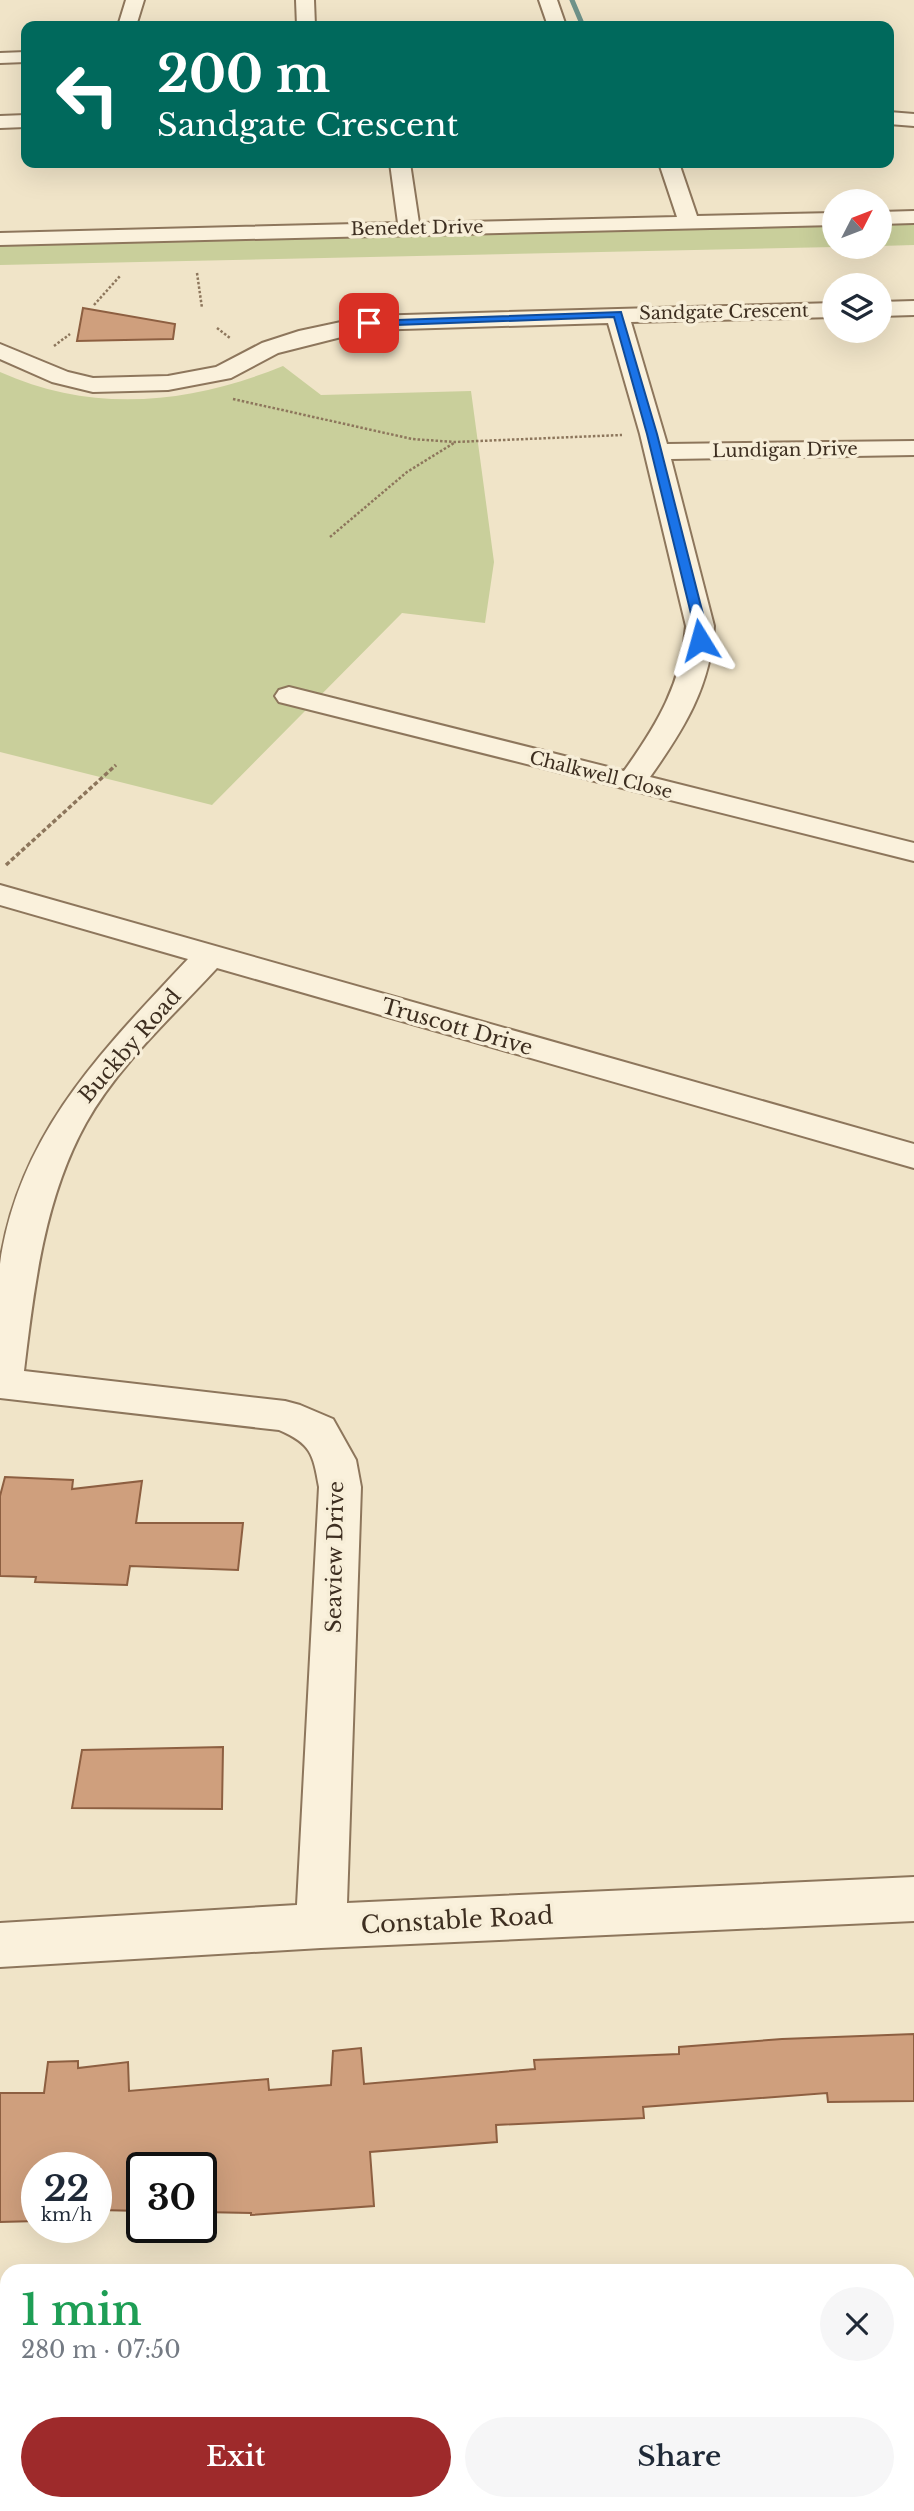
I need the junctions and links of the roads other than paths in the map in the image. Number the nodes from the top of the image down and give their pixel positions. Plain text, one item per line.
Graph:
1 (135, 0) edge
2 (305, 0) edge
3 (548, 0) edge
4 (129, 21) edge
5 (306, 21) edge
6 (555, 21) edge
7 (21, 57) edge
8 (0, 58) edge
9 (894, 118) edge
10 (914, 120) edge
11 (21, 121) edge
12 (0, 122) edge
13 (401, 168) edge
14 (671, 168) edge
15 (914, 217) edge
16 (892, 218) edge
17 (822, 219) edge
18 (689, 222) junction
19 (409, 228) junction
20 (0, 239) edge
21 (914, 308) edge
22 (892, 309) edge
23 (822, 310) edge
24 (617, 314) junction
25 (0, 351) edge
26 (654, 443) junction
27 (914, 447) edge
28 (289, 696) dead end
29 (631, 783) junction
30 (914, 852) edge
31 (0, 895) edge
32 (208, 957) junction
33 (914, 1156) edge
34 (1, 1383) edge
35 (914, 1899) edge
36 (321, 1926) junction
37 (0, 1945) edge

1 - 4 street
2 - 5 street
3 - 6 street
7 - 8 street
9 - 10 street
11 - 12 street
13 - 19 street
14 - 18 street
15 - 16 street
17 - 18 street, Benedet Drive
18 - 19 street, Benedet Drive
19 - 20 street, Benedet Drive
21 - 22 street
23 - 24 street, Sandgate Crescent
24 - 25 street, Sandgate Crescent
24 - 26 street
26 - 27 street, Lundigan Drive
26 - 29 street
28 - 29 street, Chalkwell Close
29 - 30 street, Chalkwell Close
31 - 32 street, Truscott Drive
32 - 33 street, Truscott Drive
32 - 34 street, Buckby Road
34 - 36 street, Seaview Drive
35 - 36 street, Constable Road
36 - 37 street, Constable Road

